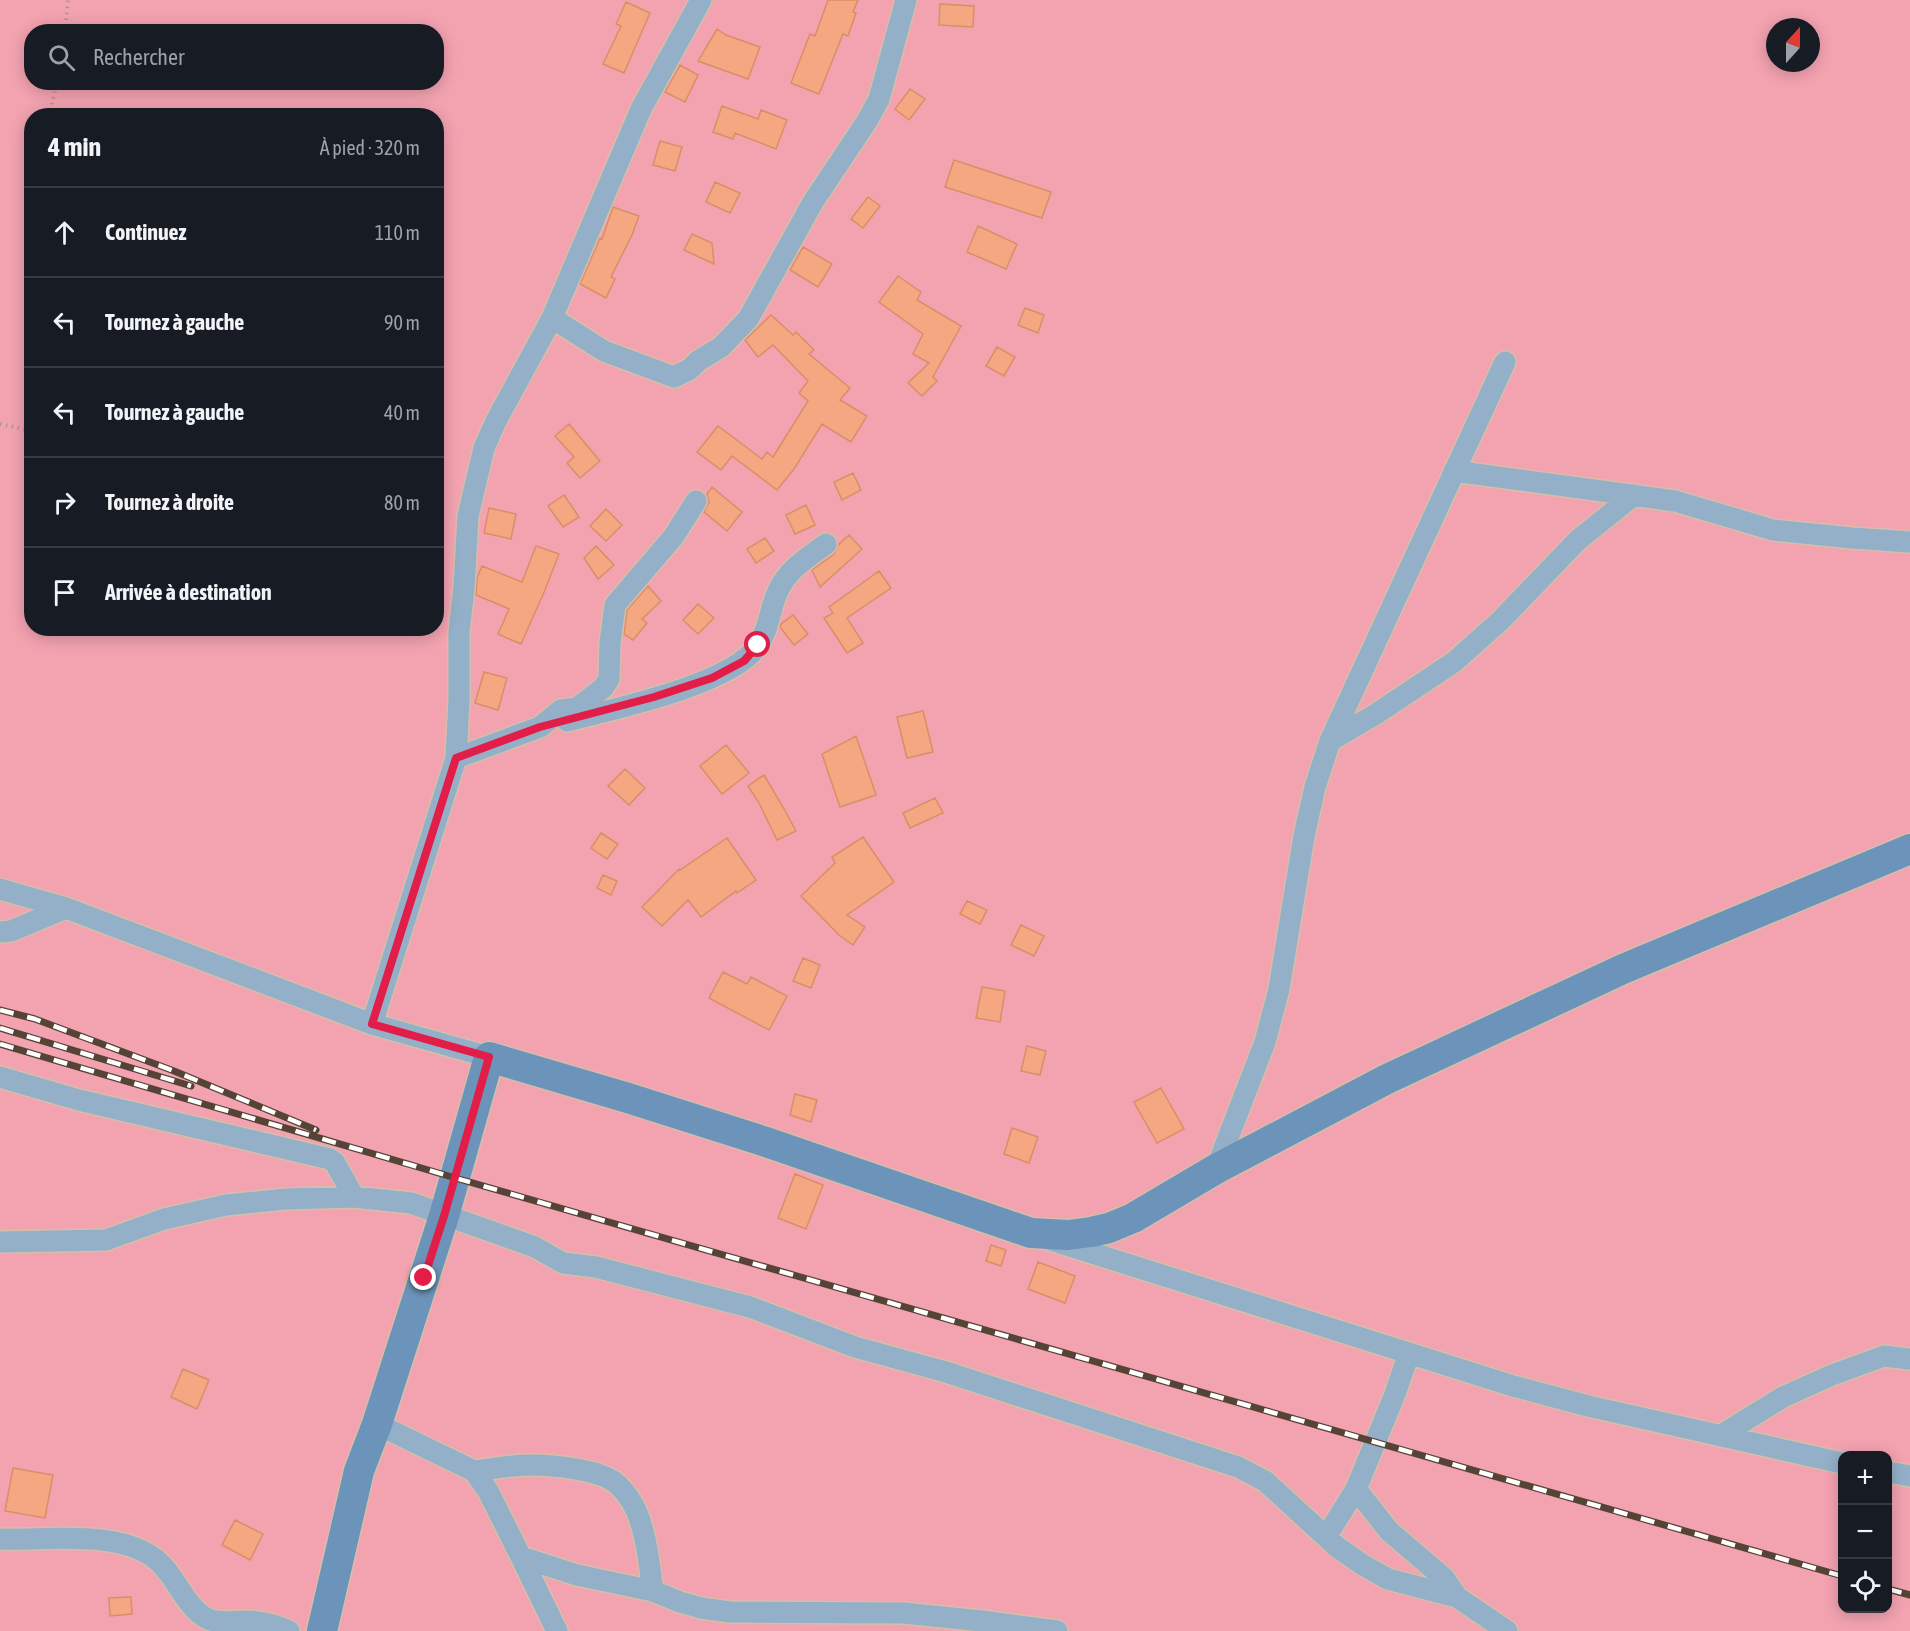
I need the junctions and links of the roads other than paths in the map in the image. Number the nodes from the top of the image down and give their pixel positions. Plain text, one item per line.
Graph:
1 (701, 0) edge
2 (906, 0) edge
3 (552, 318) junction
4 (1505, 362) dead end
5 (1454, 471) junction
6 (1634, 495) junction
7 (696, 501) dead end
8 (1910, 542) edge
9 (826, 544) dead end
10 (540, 727) junction
11 (1330, 741) junction
12 (456, 758) junction
13 (1910, 849) edge
14 (0, 889) edge
15 (66, 908) junction
16 (0, 932) edge
17 (372, 1024) junction
18 (489, 1057) junction
19 (0, 1077) edge
20 (1216, 1169) junction
21 (354, 1197) junction
22 (444, 1216) junction
23 (1031, 1233) junction
24 (0, 1242) edge
25 (1409, 1353) junction
26 (1910, 1359) edge
27 (377, 1425) junction
28 (1720, 1436) junction
29 (1838, 1462) edge
30 (474, 1471) junction
31 (1892, 1473) edge
32 (1910, 1476) edge
33 (1356, 1489) junction
34 (1326, 1537) junction
35 (0, 1539) edge
36 (520, 1557) junction
37 (653, 1591) junction
38 (1457, 1597) junction
39 (289, 1631) edge
40 (322, 1631) edge
41 (557, 1631) edge
42 (1057, 1631) edge
43 (1508, 1631) edge

1 - 3 street
2 - 3 street
3 - 12 street
4 - 5 street
5 - 6 street
5 - 11 street
6 - 8 street
6 - 11 street
7 - 10 street
9 - 10 street
10 - 12 street
11 - 20 street
12 - 17 street
13 - 20 street
14 - 15 street
15 - 16 street
15 - 17 street
17 - 18 street
18 - 22 street
18 - 23 street
19 - 21 street
20 - 23 street
21 - 22 street
21 - 24 street
22 - 27 street
22 - 34 street
23 - 25 street
25 - 28 street
25 - 33 street
26 - 28 street
27 - 30 street
27 - 40 street
28 - 29 street
30 - 36 street
30 - 37 street
31 - 32 street
33 - 34 street
33 - 38 street
34 - 38 street
35 - 39 street
36 - 37 street
36 - 41 street
37 - 42 street
38 - 43 street

